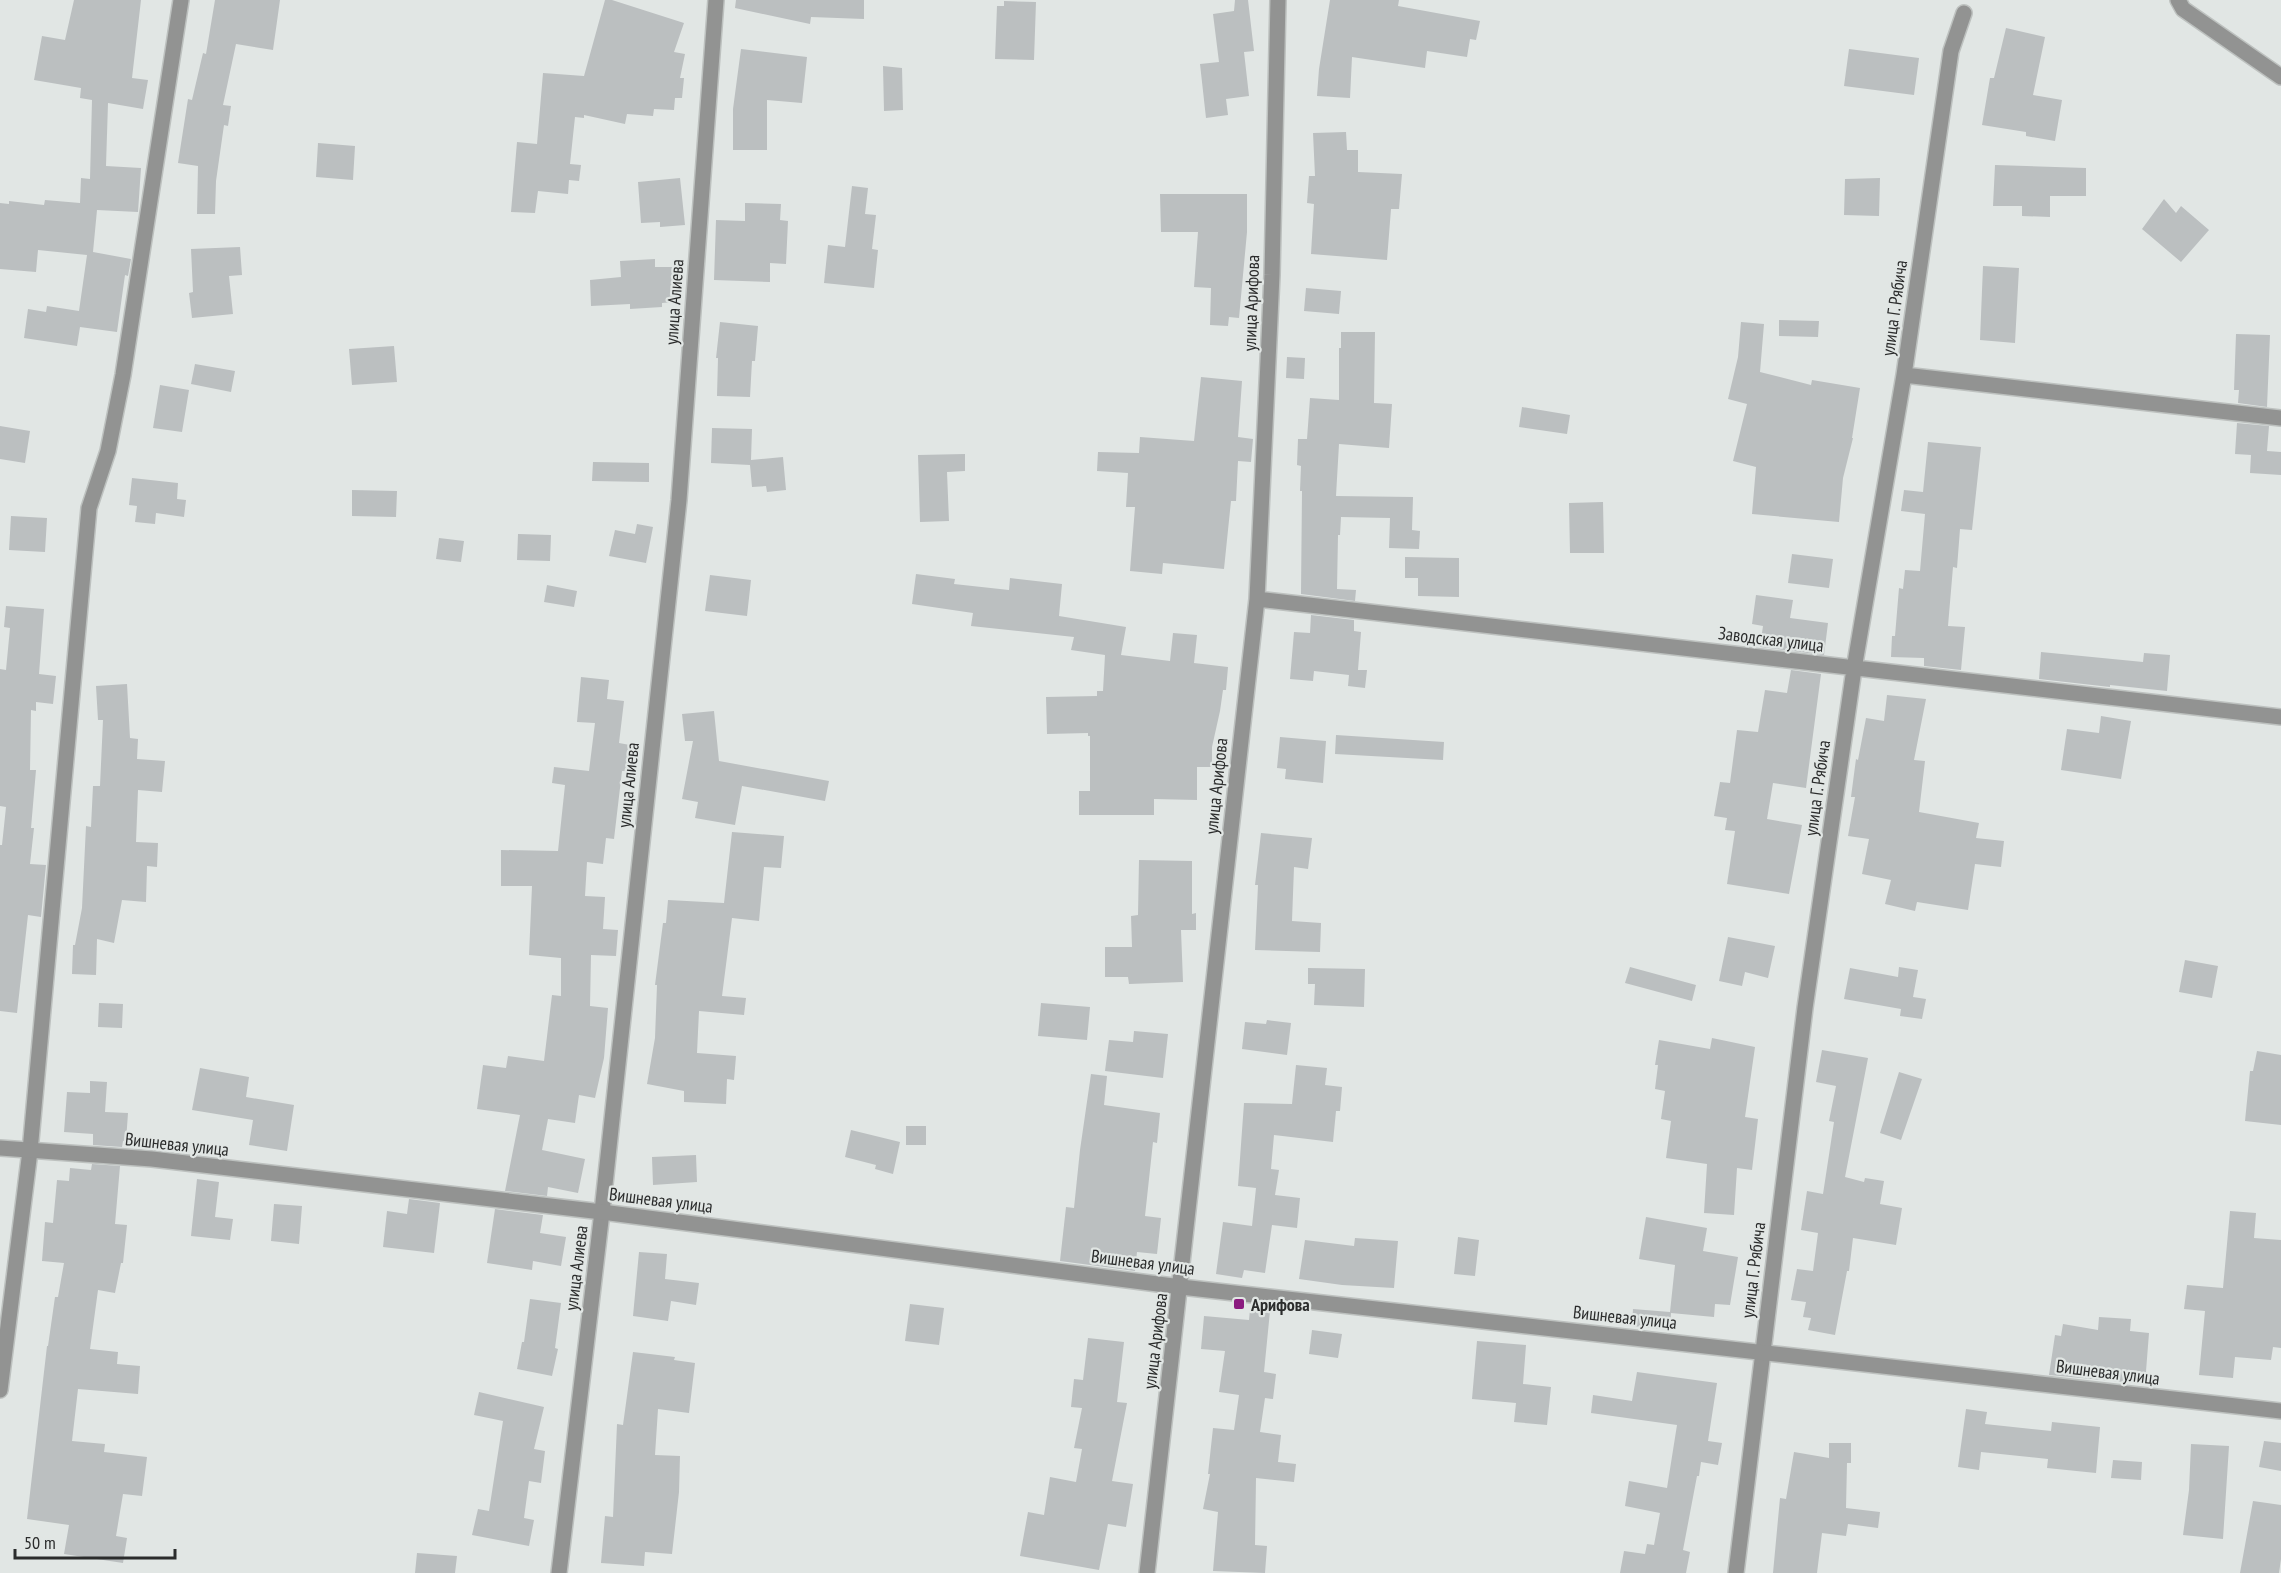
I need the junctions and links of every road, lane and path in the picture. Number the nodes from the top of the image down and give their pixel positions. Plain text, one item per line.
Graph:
1 (181, 0) edge
2 (716, 0) edge
3 (1278, 0) edge
4 (2178, 0) edge
5 (1964, 13) dead end
6 (2281, 77) edge
7 (1904, 375) junction
8 (2281, 418) edge
9 (1257, 599) junction
10 (1854, 669) junction
11 (2281, 717) edge
12 (0, 1148) edge
13 (30, 1150) junction
14 (602, 1212) junction
15 (1181, 1287) junction
16 (1763, 1352) junction
17 (0, 1390) edge
18 (2281, 1411) edge
19 (559, 1573) edge
20 (1147, 1573) edge
21 (1736, 1573) edge

1 - 13 street
2 - 14 street, улица Алиева
3 - 9 street, улица Арифова
4 - 6 street
5 - 7 street, улица Г. Рябича
7 - 8 street
7 - 10 street, улица Г. Рябича
9 - 10 street, Заводская улица
9 - 15 street, улица Арифова
10 - 11 street, Заводская улица
10 - 16 street, улица Г. Рябича
12 - 13 street, Вишневая улица
13 - 14 street, Вишневая улица
13 - 17 street
14 - 15 street, Вишневая улица
14 - 19 street, улица Алиева
15 - 16 street, Вишневая улица
15 - 20 street, улица Арифова
16 - 18 street, Вишневая улица
16 - 21 street, улица Г. Рябича

